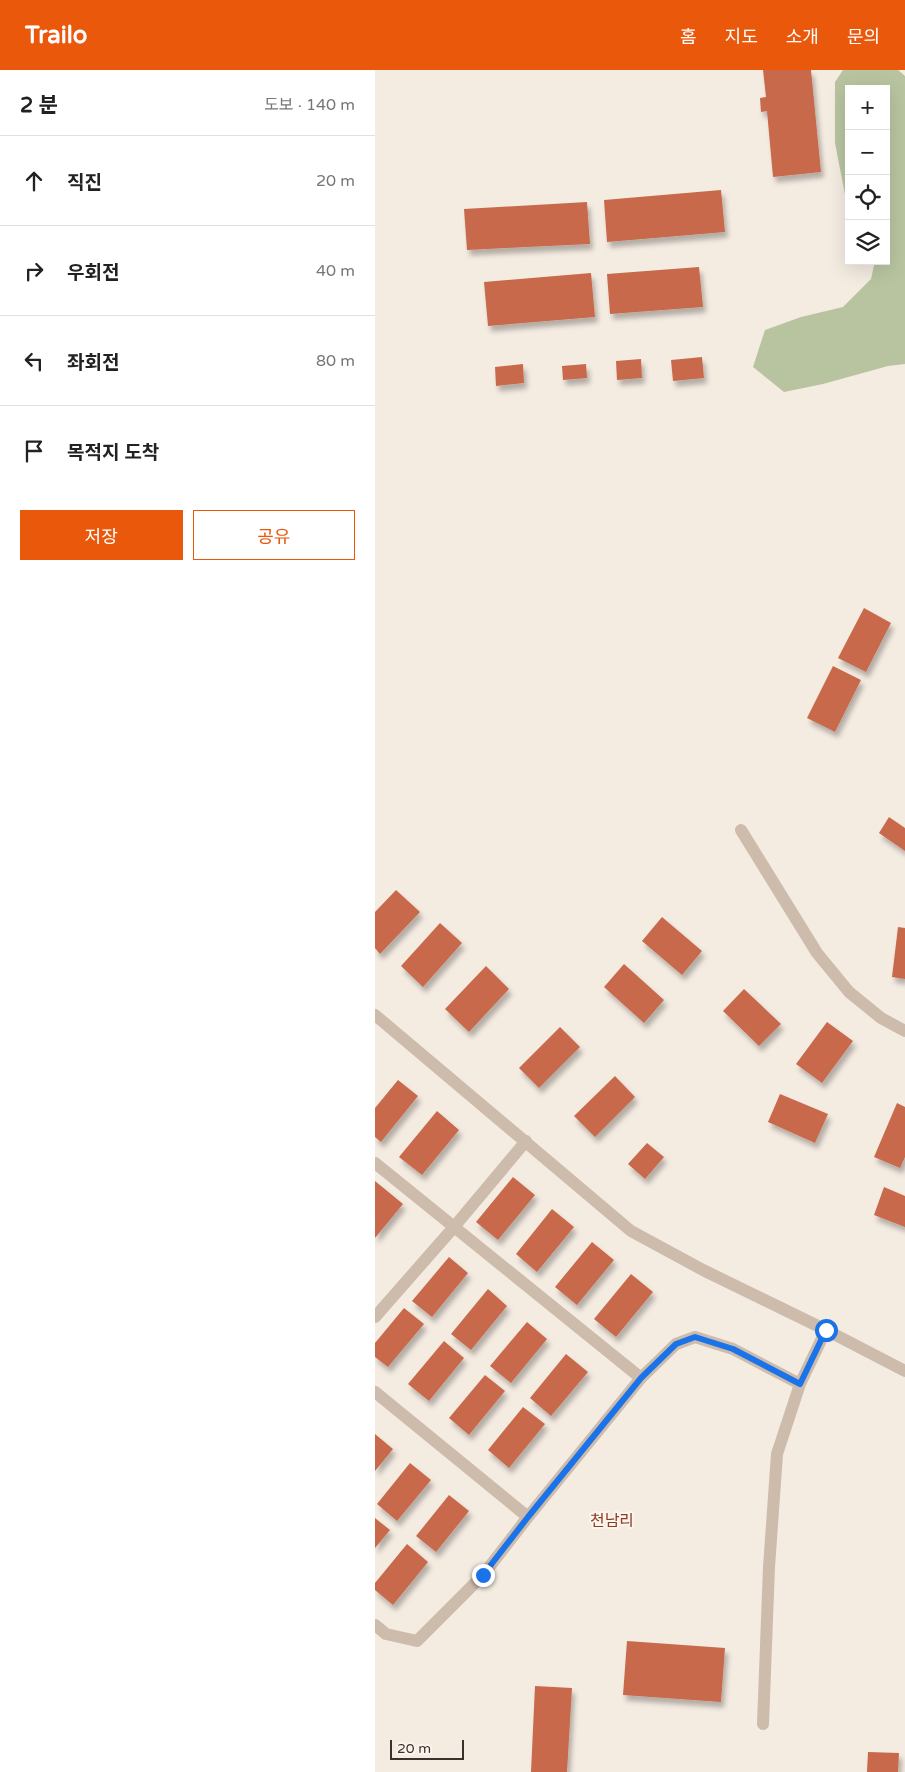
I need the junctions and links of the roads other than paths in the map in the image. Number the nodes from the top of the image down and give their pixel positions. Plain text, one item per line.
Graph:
1 (741, 830) dead end
2 (375, 1015) edge
3 (905, 1031) edge
4 (525, 1140) junction
5 (375, 1163) edge
6 (454, 1227) junction
7 (375, 1316) edge
8 (826, 1330) junction
9 (905, 1371) edge
10 (641, 1378) junction
11 (800, 1384) junction
12 (375, 1392) edge
13 (528, 1517) junction
14 (375, 1625) edge
15 (763, 1724) dead end

1 - 3 street
2 - 4 street
4 - 6 street
4 - 8 street
5 - 6 street
6 - 7 street
6 - 10 street
8 - 9 street
8 - 11 street
10 - 11 street
10 - 13 street
11 - 15 street
12 - 13 street
13 - 14 street

